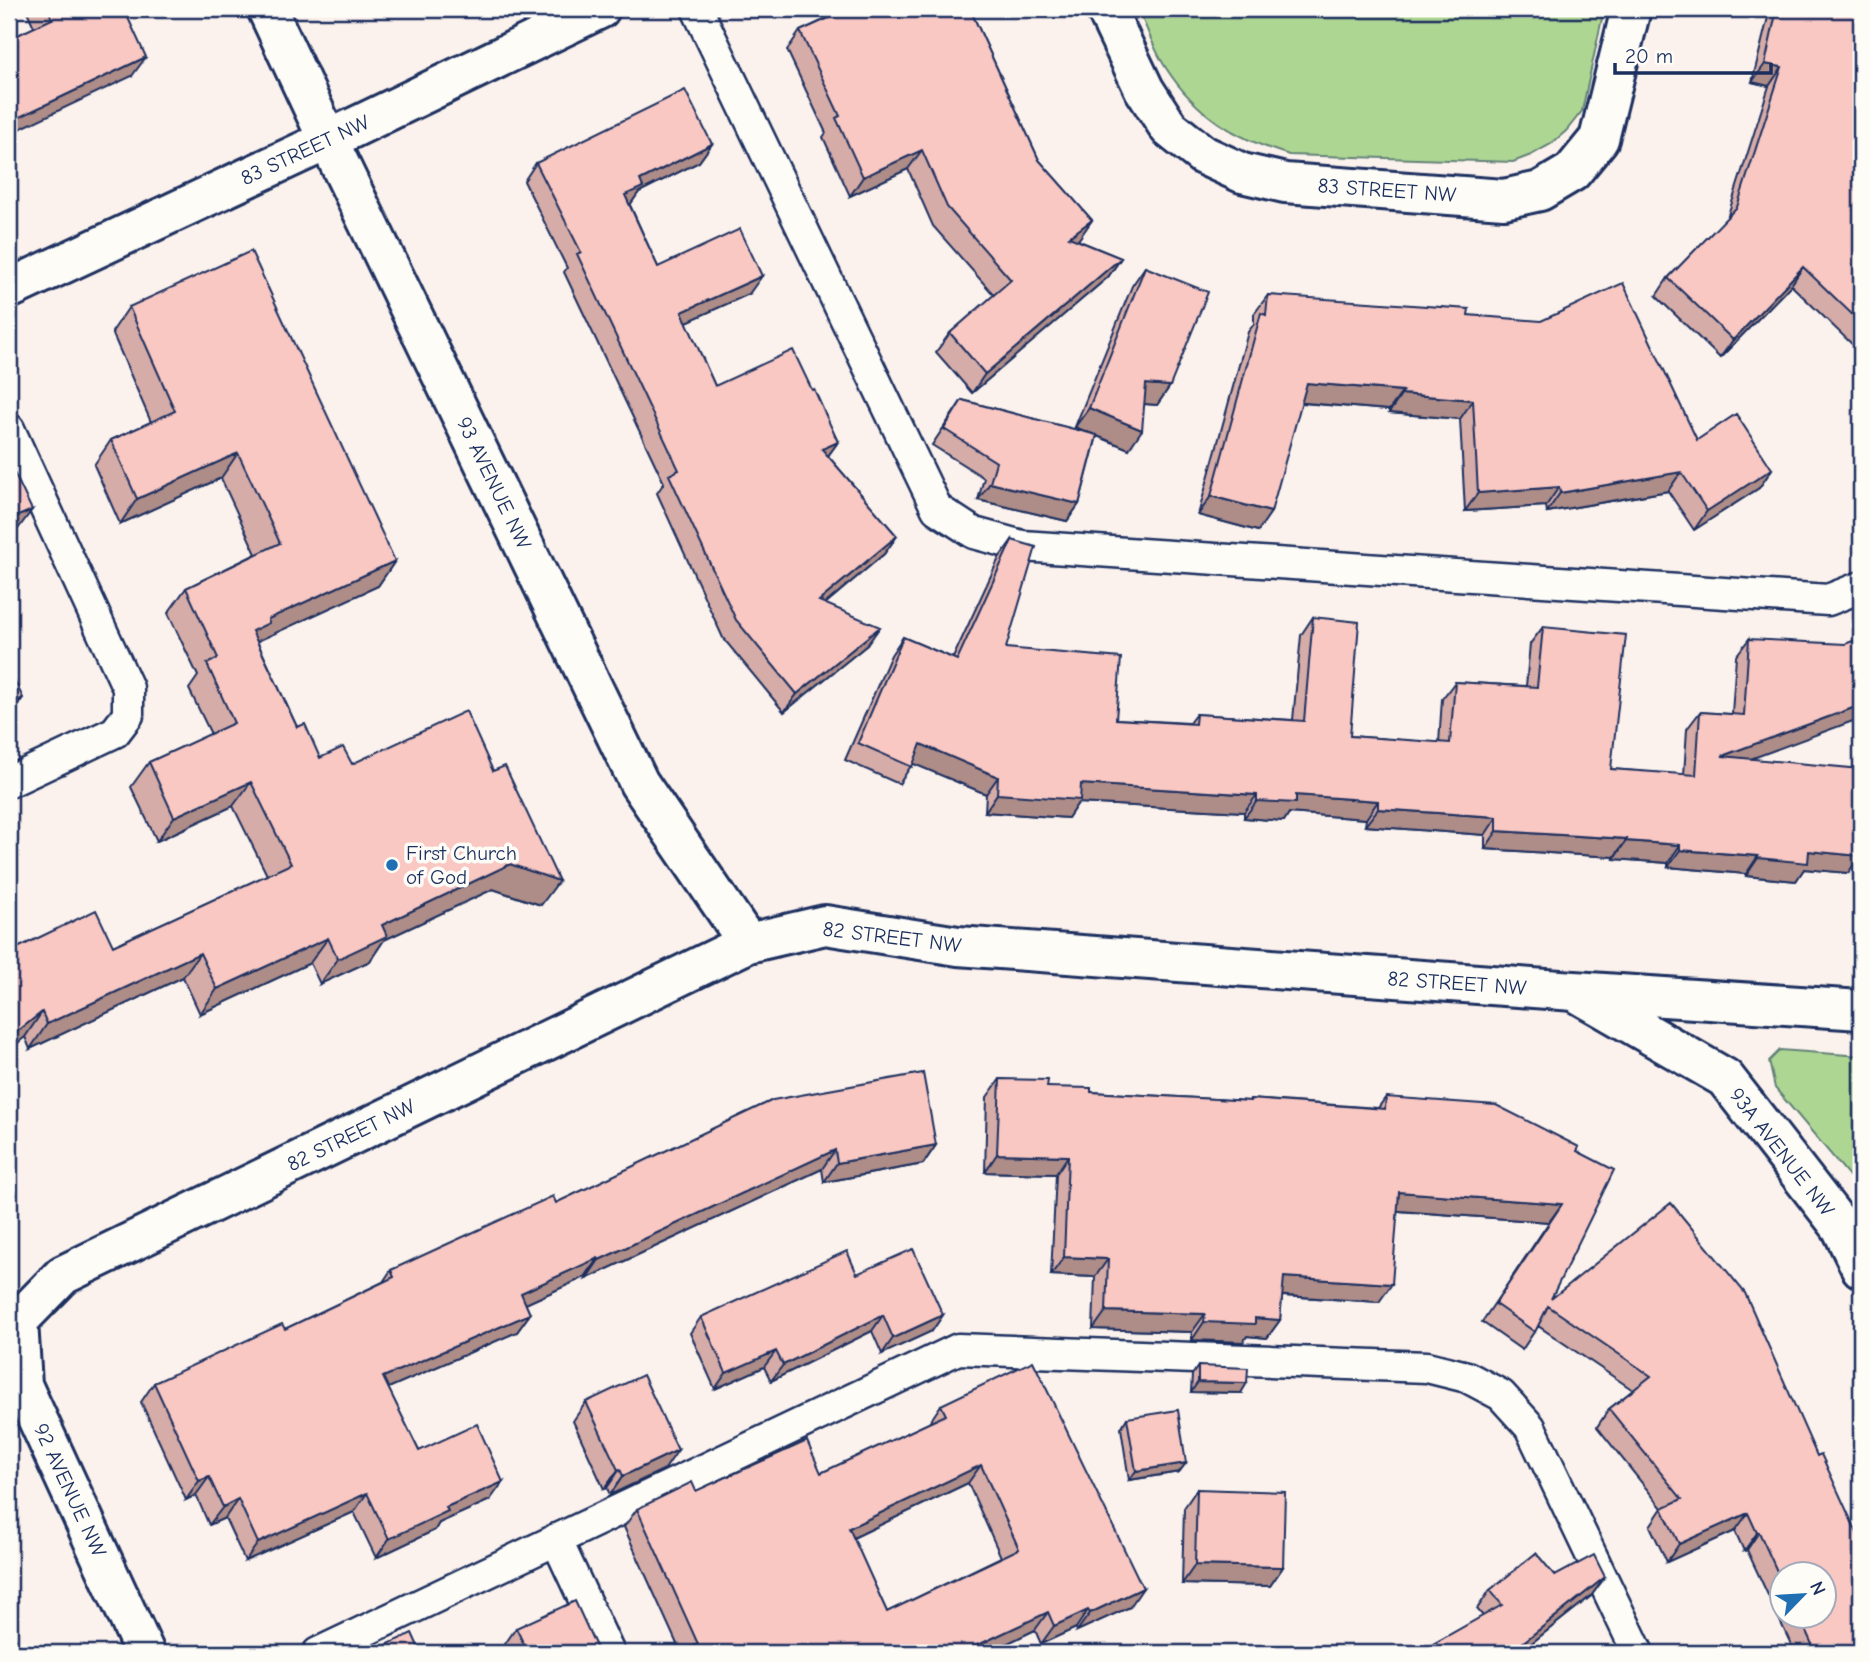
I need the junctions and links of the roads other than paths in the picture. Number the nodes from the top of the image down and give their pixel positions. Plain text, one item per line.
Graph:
1 (267, 9) edge
2 (600, 9) edge
3 (697, 9) edge
4 (1107, 9) edge
5 (1631, 9) edge
6 (328, 140) junction
7 (9, 289) edge
8 (9, 429) edge
9 (1861, 587) edge
10 (9, 782) edge
11 (748, 943) junction
12 (1574, 991) junction
13 (1861, 1010) edge
14 (1861, 1268) edge
15 (18, 1321) joint
16 (556, 1539) junction
17 (145, 1653) edge
18 (318, 1653) edge
19 (609, 1653) edge
20 (1638, 1653) edge

1 - 6 street, 93 AVENUE NW
2 - 6 street, 83 STREET NW
3 - 9 lane
4 - 5 street, 83 STREET NW
6 - 7 street, 83 STREET NW
6 - 11 street, 93 AVENUE NW
8 - 10 lane
11 - 12 street, 82 STREET NW
11 - 15 street, 82 STREET NW
12 - 13 street, 82 STREET NW
12 - 14 street, 93A AVENUE NW
15 - 17 street, 92 AVENUE NW
16 - 18 lane
16 - 19 lane
16 - 20 lane

